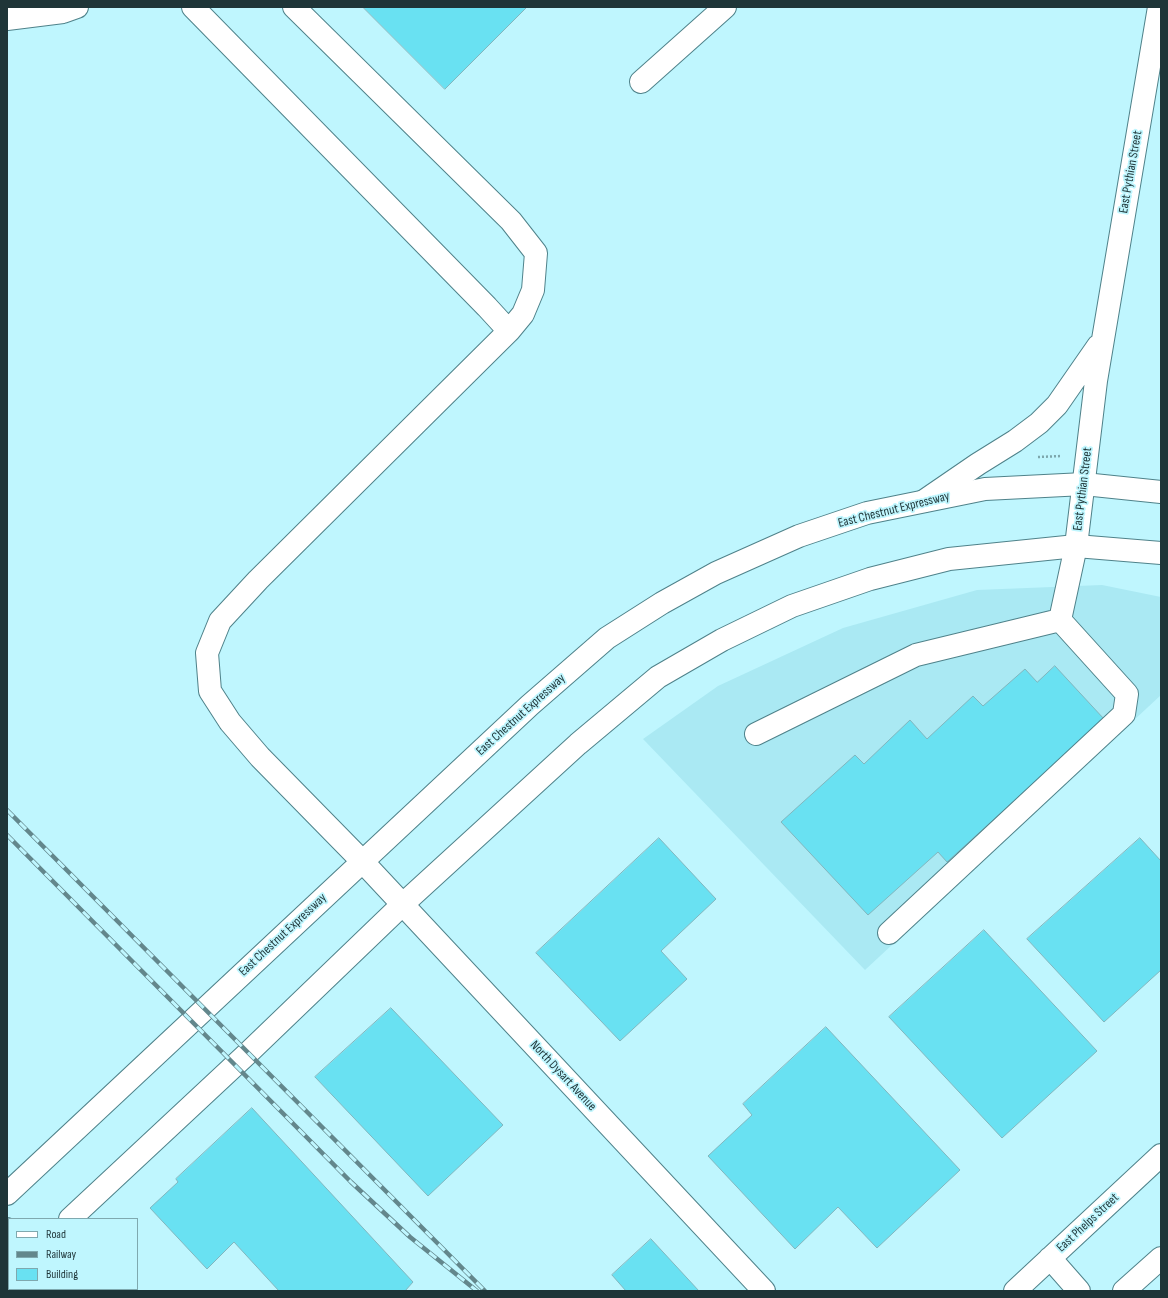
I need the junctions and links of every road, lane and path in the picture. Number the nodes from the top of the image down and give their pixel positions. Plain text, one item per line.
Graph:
1 (78, 7) edge
2 (193, 7) edge
3 (294, 7) edge
4 (725, 7) edge
5 (7, 18) edge
6 (1159, 19) edge
7 (641, 82) dead end
8 (509, 331) junction
9 (1103, 338) junction
10 (1084, 484) junction
11 (1161, 492) edge
12 (924, 501) junction
13 (1076, 546) junction
14 (1161, 553) edge
15 (1060, 620) junction
16 (756, 734) dead end
17 (362, 861) junction
18 (403, 904) junction
19 (889, 933) dead end
20 (1161, 1155) edge
21 (7, 1194) edge
22 (71, 1218) edge
23 (1050, 1258) junction
24 (1161, 1258) edge
25 (764, 1291) edge
26 (1015, 1291) edge
27 (1080, 1291) edge
28 (1124, 1291) edge

1 - 5 main road
2 - 8 main road
3 - 8 main road, North Dysart Avenue
4 - 7 main road
6 - 9 main road, East Pythian Street
8 - 17 main road, North Dysart Avenue
9 - 10 main road, East Pythian Street
9 - 12 main road, East Pythian Street
10 - 11 main road, East Chestnut Expressway
10 - 12 main road, East Chestnut Expressway
10 - 13 main road, East Pythian Street
12 - 17 main road, East Chestnut Expressway
13 - 14 main road
13 - 15 main road, East Pythian Street
13 - 18 main road
15 - 16 main road
15 - 19 main road
17 - 18 main road, North Dysart Avenue
17 - 21 main road, East Chestnut Expressway
18 - 22 main road
18 - 25 main road, North Dysart Avenue
20 - 23 main road, East Phelps Street
23 - 26 main road, East Phelps Street
23 - 27 main road
24 - 28 main road

